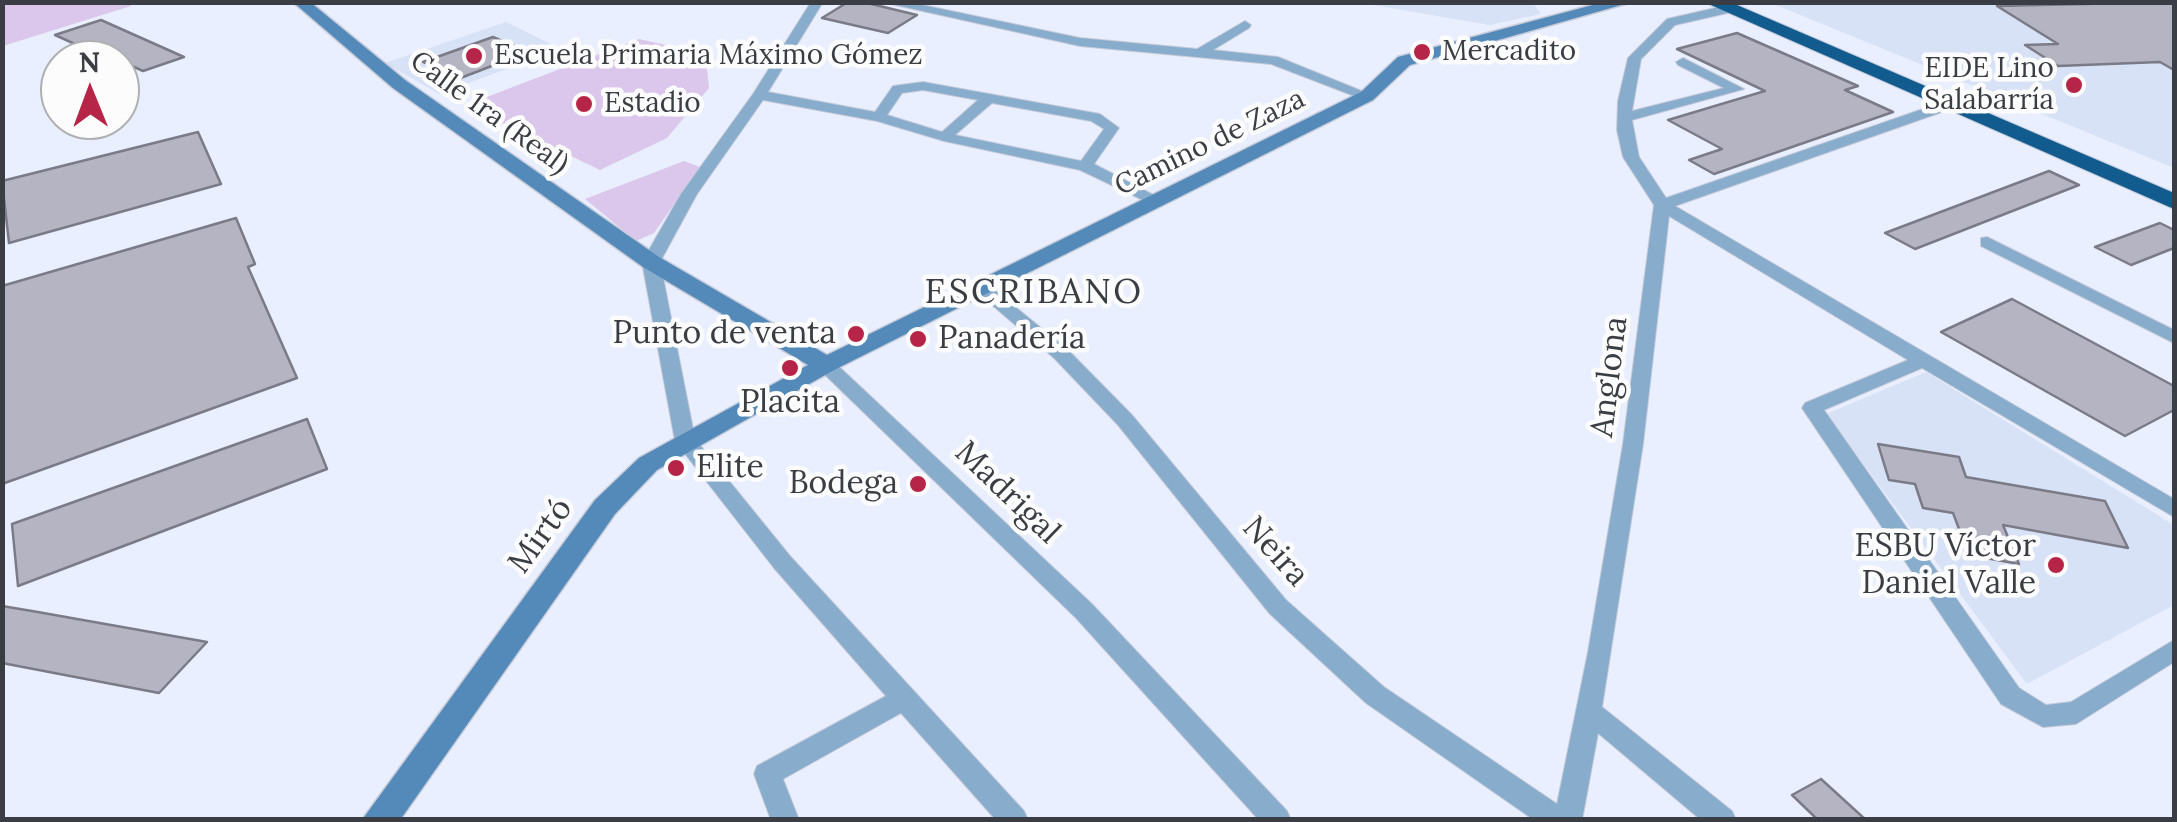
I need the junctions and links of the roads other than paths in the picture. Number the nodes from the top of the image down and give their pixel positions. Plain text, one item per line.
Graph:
1 (300, 2) edge
2 (817, 2) edge
3 (888, 2) edge
4 (1625, 2) edge
5 (1729, 5) edge
6 (1245, 25) dead end
7 (1198, 54) junction
8 (1683, 62) dead end
9 (760, 95) junction
10 (1368, 96) junction
11 (990, 97) junction
12 (1961, 101) junction
13 (879, 117) junction
14 (1625, 117) junction
15 (944, 137) junction
16 (1085, 166) junction
17 (2174, 183) edge
18 (1155, 200) junction
19 (2174, 202) edge
20 (1662, 206) junction
21 (1987, 242) dead end
22 (651, 262) junction
23 (980, 287) junction
24 (2174, 337) edge
25 (1926, 360) junction
26 (826, 365) junction
27 (685, 441) junction
28 (2174, 509) edge
29 (2174, 650) edge
30 (902, 698) junction
31 (1589, 712) junction
32 (378, 820) edge
33 (784, 820) edge
34 (1014, 820) edge
35 (1278, 820) edge
36 (1558, 820) edge
37 (1568, 820) edge
38 (1722, 820) edge

1 - 22 street, Calle 1ra (Real)
2 - 9 street
3 - 7 street
4 - 10 street, Camino de Zaza
5 - 12 highway
5 - 14 street
6 - 7 street
7 - 10 street
8 - 14 street
9 - 13 street
9 - 22 street
10 - 18 street, Camino de Zaza
11 - 13 street
11 - 15 street
11 - 16 street
12 - 17 highway
12 - 19 highway
12 - 20 street
13 - 15 street
14 - 20 street
15 - 16 street
16 - 18 street
18 - 23 street, Camino de Zaza
20 - 25 street
20 - 31 street, Anglona
21 - 24 street
22 - 26 street, Madrigal
22 - 27 street
23 - 26 street, Camino de Zaza
23 - 36 street, Neira
25 - 28 street
25 - 29 street
26 - 27 street, Mirtó
26 - 35 street, Madrigal
27 - 30 street
27 - 32 street, Mirtó
30 - 33 street
30 - 34 street
31 - 37 street, Anglona
31 - 38 street

